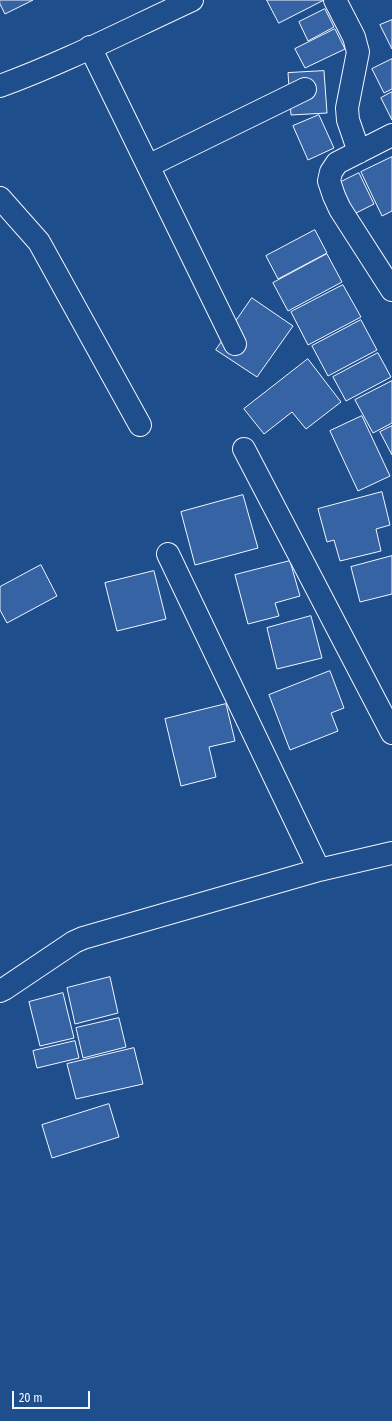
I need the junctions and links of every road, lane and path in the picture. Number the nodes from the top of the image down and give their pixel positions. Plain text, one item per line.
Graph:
1 (192, 0) edge
2 (335, 0) edge
3 (90, 47) junction
4 (0, 86) edge
5 (305, 89) dead end
6 (392, 135) edge
7 (359, 152) junction
8 (148, 166) junction
9 (0, 198) edge
10 (392, 290) edge
11 (235, 344) dead end
12 (140, 425) dead end
13 (244, 449) dead end
14 (168, 554) dead end
15 (392, 733) edge
16 (392, 853) edge
17 (319, 870) junction
18 (0, 991) edge

1 - 3 street
2 - 7 street
3 - 4 street
3 - 8 street
5 - 8 street
6 - 7 street
7 - 10 street
8 - 11 street
9 - 12 street
13 - 15 street
14 - 17 street
16 - 17 street
17 - 18 street

